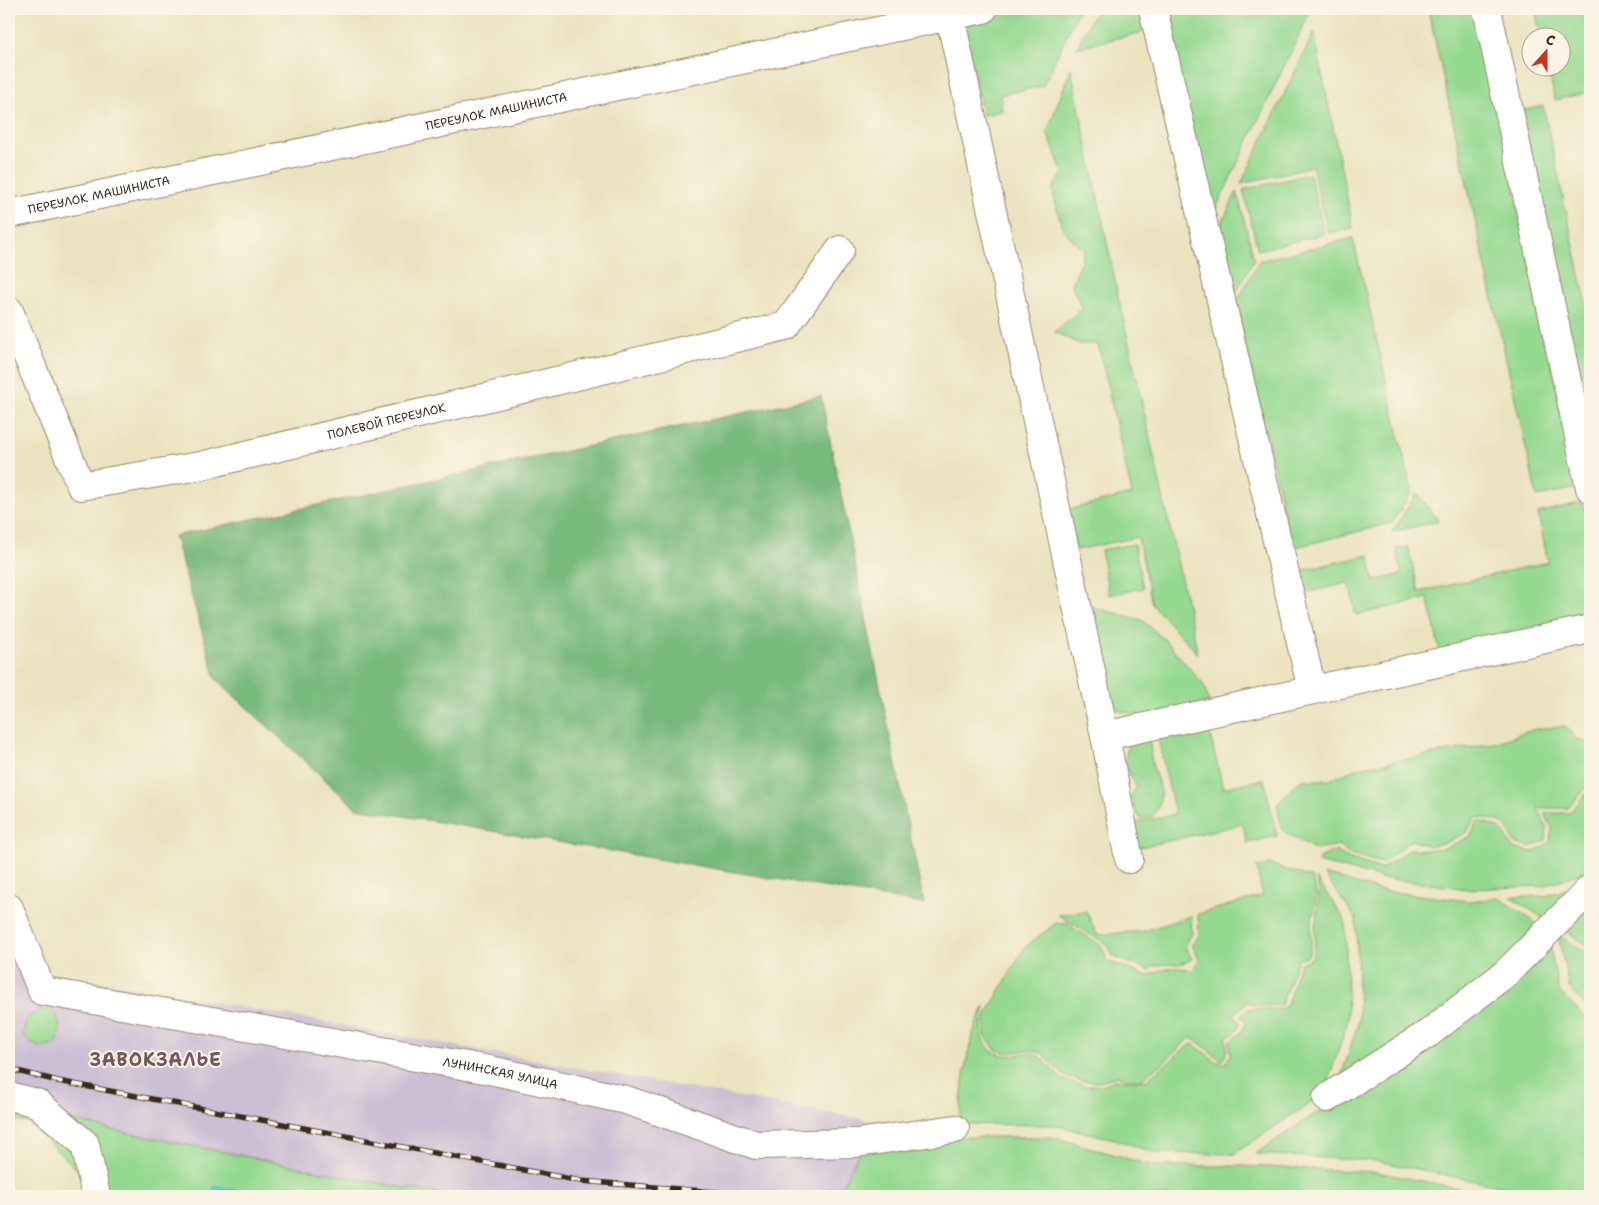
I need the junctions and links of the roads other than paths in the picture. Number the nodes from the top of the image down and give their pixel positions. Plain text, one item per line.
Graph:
1 (983, 9) edge
2 (1154, 9) edge
3 (1487, 9) edge
4 (950, 16) junction
5 (9, 214) edge
6 (840, 250) dead end
7 (9, 310) edge
8 (1590, 488) edge
9 (1590, 629) edge
10 (1312, 690) junction
11 (1104, 736) junction
12 (1129, 859) dead end
13 (1590, 890) edge
14 (9, 908) edge
15 (9, 1096) edge
16 (1327, 1098) dead end
17 (955, 1129) dead end
18 (96, 1196) edge

1 - 4 street, ПЕРЕУЛОК МАШИНИСТА
2 - 10 street
3 - 8 street
4 - 5 street, ПЕРЕУЛОК МАШИНИСТА
4 - 11 street
6 - 7 street, ПОЛЕВОЙ ПЕРЕУЛОК
9 - 10 street
10 - 11 street
11 - 12 street
13 - 16 street
14 - 17 street, ЛУНИНСКАЯ УЛИЦА
15 - 18 street

